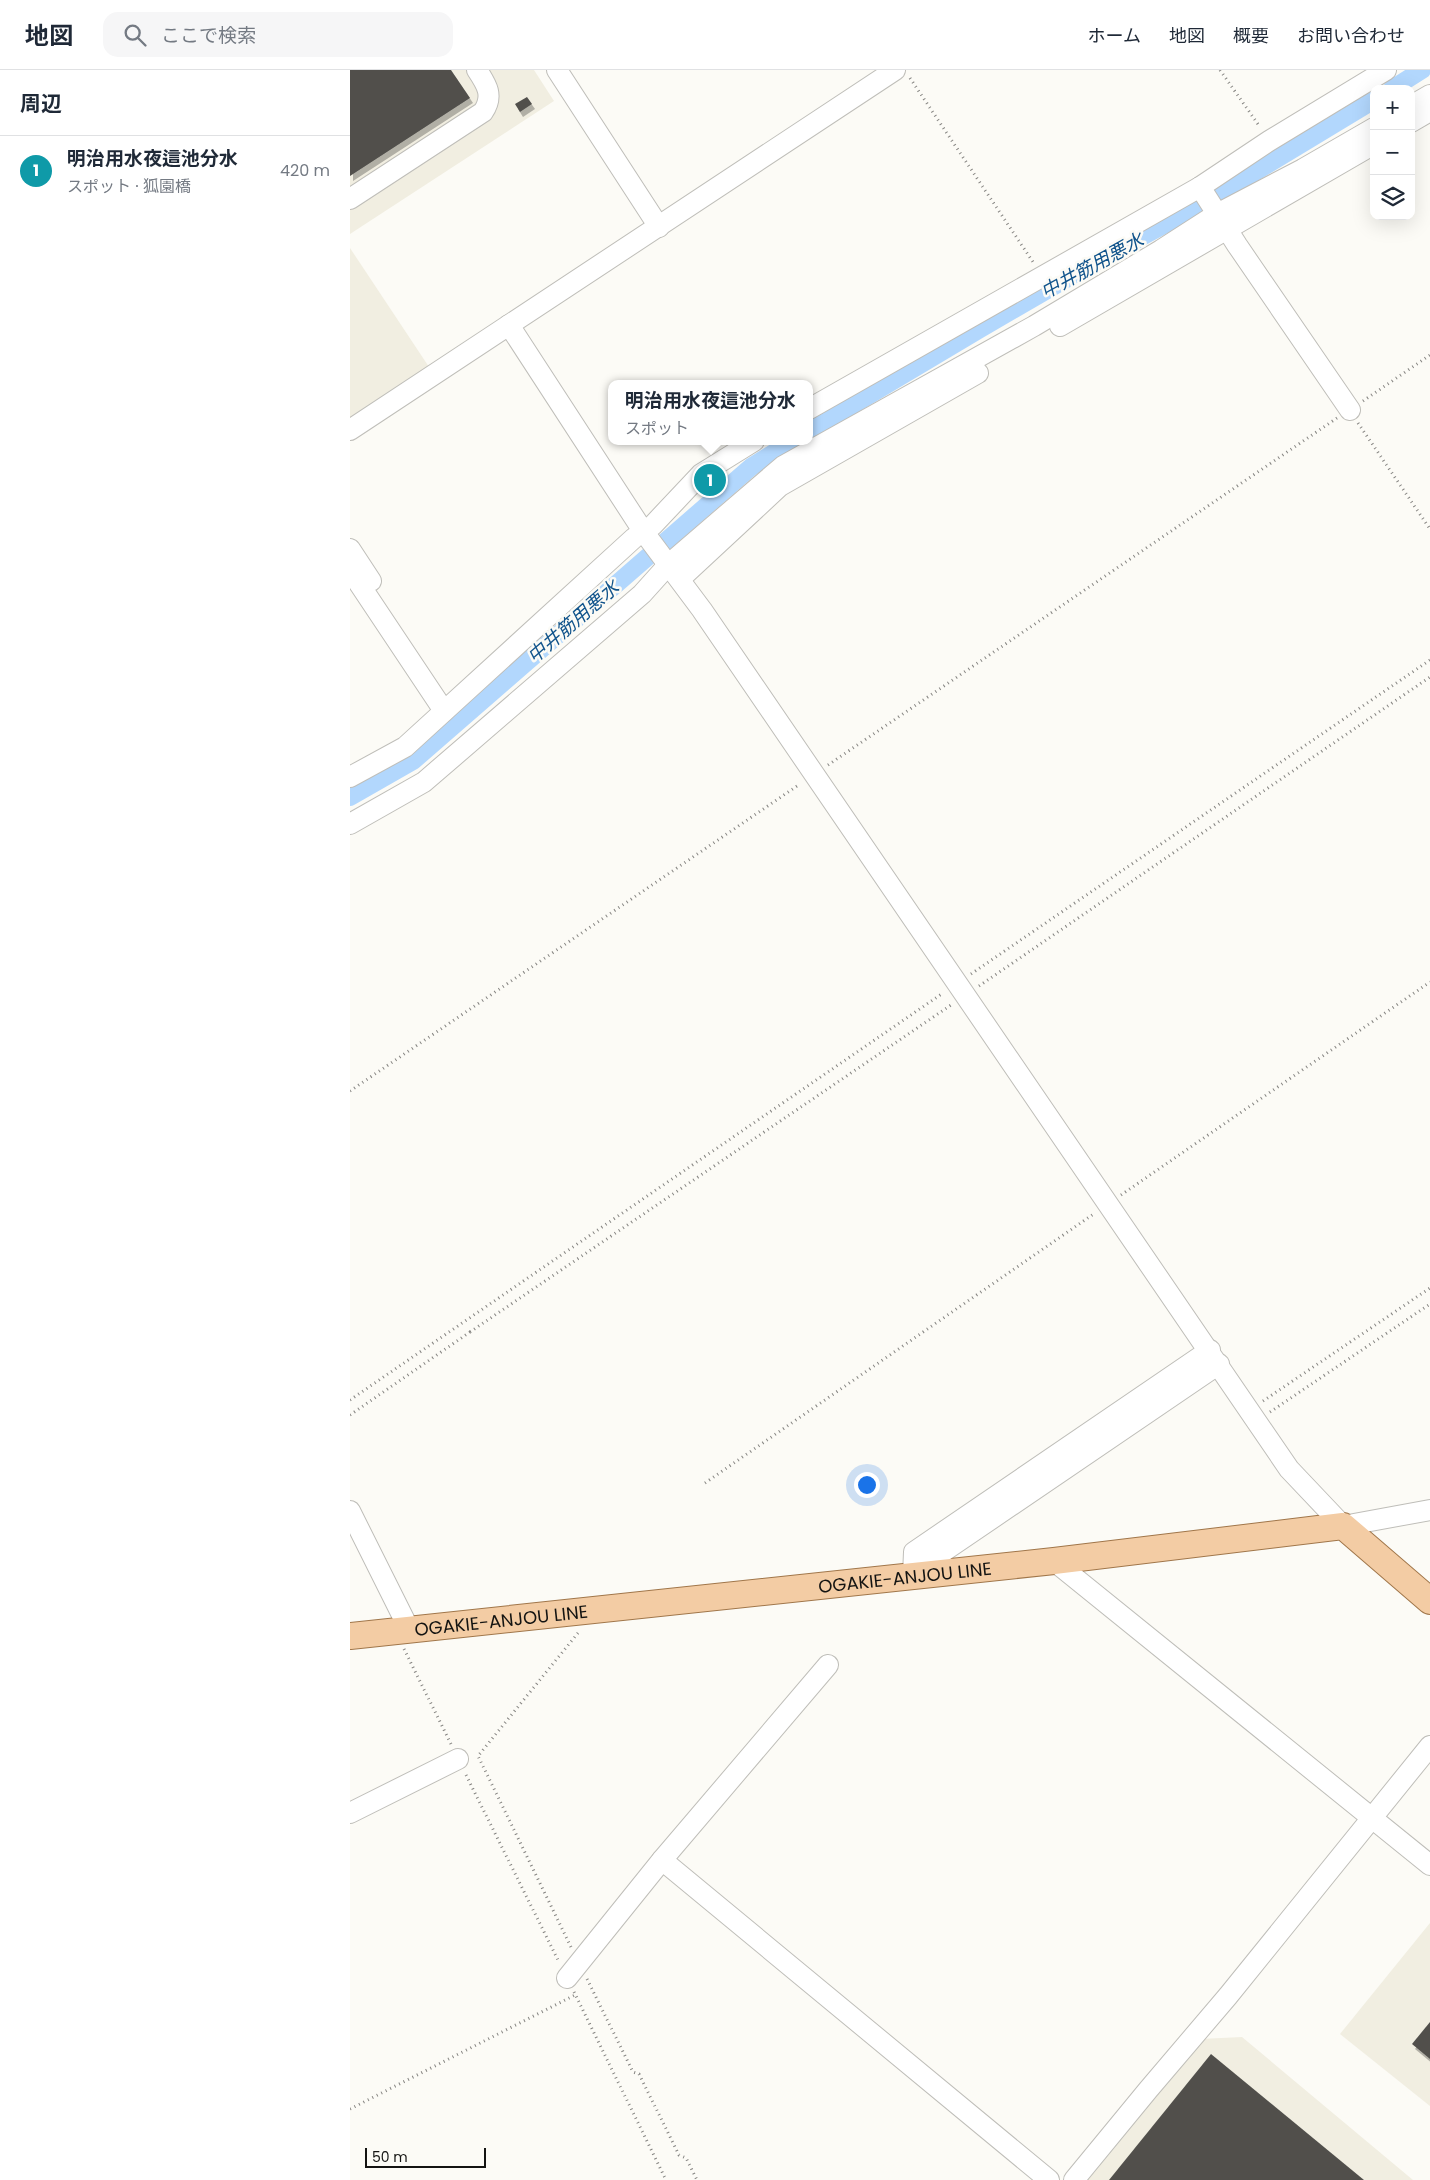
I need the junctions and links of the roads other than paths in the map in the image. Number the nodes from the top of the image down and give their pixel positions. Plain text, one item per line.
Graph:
1 (477, 70) edge
2 (556, 70) edge
3 (895, 70) edge
4 (1386, 70) edge
5 (1430, 95) edge
6 (1415, 104) edge
7 (1430, 111) edge
8 (1415, 120) edge
9 (1371, 130) edge
10 (1370, 146) edge
11 (1201, 189) junction
12 (350, 199) edge
13 (1220, 218) junction
14 (659, 226) junction
15 (509, 325) junction
16 (813, 407) edge
17 (1350, 410) road end
18 (350, 430) edge
19 (748, 445) edge
20 (647, 536) junction
21 (350, 549) edge
22 (671, 568) junction
23 (350, 570) edge
24 (375, 608) junction
25 (444, 711) junction
26 (350, 777) edge
27 (350, 824) edge
28 (1214, 1357) junction
29 (1430, 1510) edge
30 (350, 1511) edge
31 (1343, 1526) junction
32 (1054, 1561) junction
33 (913, 1575) junction
34 (1430, 1602) edge
35 (402, 1630) junction
36 (350, 1636) edge
37 (828, 1665) dead end
38 (1430, 1746) edge
39 (458, 1759) road end
40 (350, 1813) edge
41 (1371, 1818) junction
42 (662, 1860) junction
43 (1430, 1865) edge
44 (574, 1979) road end
45 (1049, 2180) edge
46 (1074, 2180) edge

1 - 12 street
2 - 14 street
3 - 14 street
4 - 11 street
5 - 6 street
7 - 8 street
9 - 13 street
10 - 13 street
11 - 13 street
11 - 16 street
13 - 17 street
13 - 22 street
14 - 15 street
15 - 18 street
15 - 20 street
19 - 20 street
20 - 22 street
20 - 25 street
21 - 24 street
22 - 27 street
22 - 28 street
23 - 24 street
24 - 25 street
25 - 26 street
28 - 31 street
28 - 33 street
29 - 31 street
30 - 35 street
31 - 32 main road, OGAKIE-ANJOU LINE
31 - 34 main road
32 - 33 main road, OGAKIE-ANJOU LINE
32 - 41 street
33 - 35 main road, OGAKIE-ANJOU LINE
35 - 36 main road, OGAKIE-ANJOU LINE
37 - 42 street
38 - 41 street
39 - 40 street
41 - 43 street
41 - 46 street
42 - 44 street
42 - 45 street

